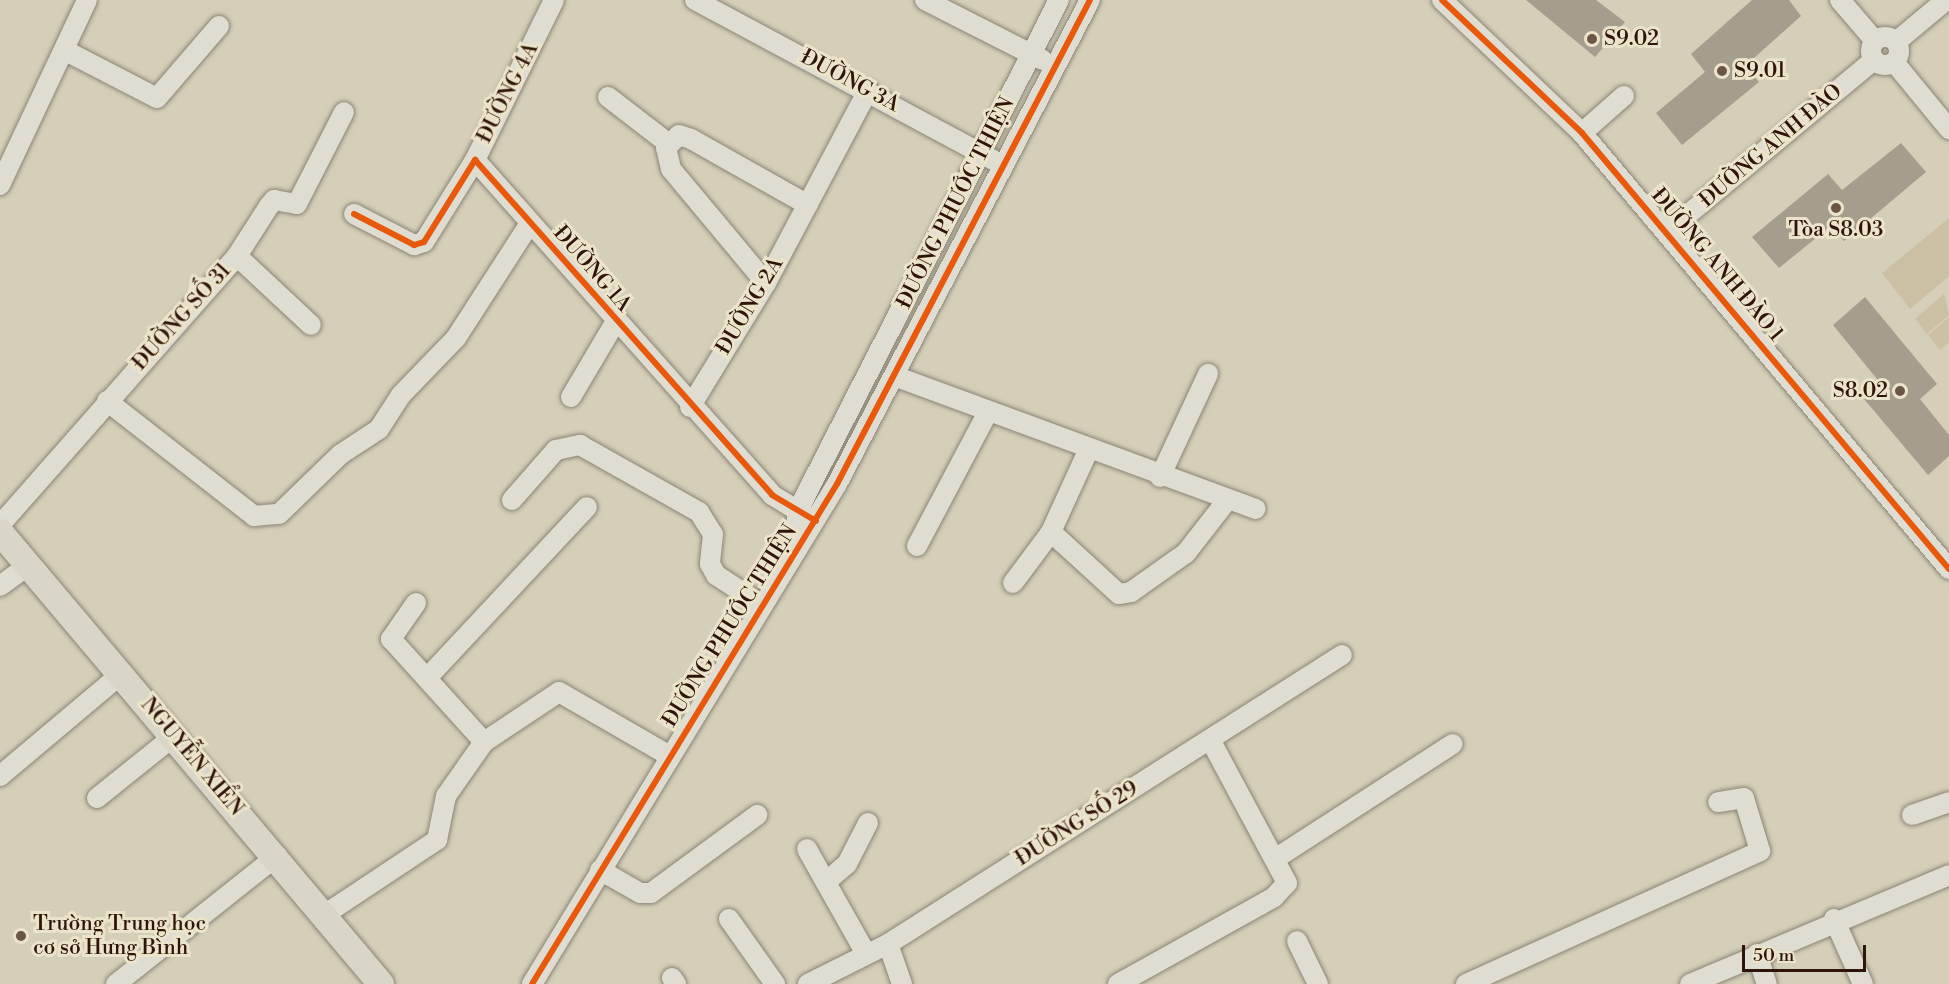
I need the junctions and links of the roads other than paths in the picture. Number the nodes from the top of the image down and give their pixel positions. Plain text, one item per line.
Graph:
1 (87, 0) edge
2 (554, 0) edge
3 (695, 0) edge
4 (925, 0) edge
5 (1059, 0) edge
6 (1090, 0) edge
7 (1442, 0) edge
8 (1840, 0) edge
9 (1947, 0) edge
10 (219, 26) dead end
11 (1896, 42) junction
12 (66, 51) junction
13 (1875, 51) junction
14 (1031, 54) junction
15 (1894, 62) junction
16 (1055, 66) junction
17 (868, 90) junction
18 (1623, 96) dead end
19 (608, 98) dead end
20 (344, 112) dead end
21 (1949, 129) edge
22 (1582, 133) junction
23 (669, 144) junction
24 (981, 154) junction
25 (474, 160) junction
26 (1003, 165) junction
27 (0, 185) edge
28 (808, 204) junction
29 (354, 214) dead end
30 (530, 223) junction
31 (1668, 231) junction
32 (237, 256) junction
33 (766, 283) junction
34 (616, 321) junction
35 (311, 325) dead end
36 (1208, 374) dead end
37 (897, 377) junction
38 (571, 397) dead end
39 (107, 401) junction
40 (690, 407) junction
41 (988, 412) junction
42 (1088, 451) junction
43 (1161, 477) junction
44 (1228, 499) junction
45 (512, 500) dead end
46 (587, 507) dead end
47 (1255, 509) dead end
48 (798, 510) junction
49 (816, 521) junction
50 (0, 525) edge
51 (0, 531) edge
52 (1051, 532) junction
53 (917, 546) dead end
54 (792, 556) junction
55 (29, 565) junction
56 (1949, 569) edge
57 (1013, 583) dead end
58 (0, 586) edge
59 (416, 603) dead end
60 (762, 605) junction
61 (1342, 655) dead end
62 (121, 674) junction
63 (427, 678) junction
64 (174, 736) junction
65 (1211, 741) junction
66 (484, 742) junction
67 (1454, 744) dead end
68 (668, 755) junction
69 (0, 776) edge
70 (97, 798) dead end
71 (1718, 802) dead end
72 (1949, 802) edge
73 (757, 815) dead end
74 (1912, 815) dead end
75 (868, 823) dead end
76 (807, 849) dead end
77 (277, 856) junction
78 (1278, 857) junction
79 (600, 870) junction
80 (1949, 875) edge
81 (826, 882) junction
82 (324, 915) junction
83 (729, 919) dead end
84 (1834, 919) junction
85 (1297, 941) dead end
86 (888, 944) junction
87 (865, 952) junction
88 (1757, 954) junction
89 (379, 983) edge
90 (116, 984) edge
91 (532, 984) edge
92 (775, 984) edge
93 (808, 984) edge
94 (902, 984) edge
95 (1118, 984) edge
96 (1318, 984) edge
97 (1466, 984) edge
98 (1690, 984) edge
99 (1767, 984) edge
100 (1863, 984) edge

1 - 12 street
2 - 25 street, ĐƯỜNG 4A
3 - 17 street, ĐƯỜNG 3A
4 - 14 street
5 - 14 street, ĐƯỜNG PHƯỚC THIỆN
6 - 16 street, ĐƯỜNG PHƯỚC THIỆN
7 - 22 street, ĐƯỜNG ANH ĐÀO 1
8 - 13 street
9 - 11 street
10 - 12 street
11 - 13 street
11 - 15 street
12 - 27 street
13 - 15 street
13 - 31 street, ĐƯỜNG ANH ĐÀO
14 - 16 street
14 - 24 street, ĐƯỜNG PHƯỚC THIỆN
15 - 21 street
16 - 26 street, ĐƯỜNG PHƯỚC THIỆN
17 - 24 street, ĐƯỜNG 3A
17 - 28 street, ĐƯỜNG 2A
18 - 22 street
19 - 23 street
20 - 32 street, ĐƯỜNG SỐ 31
22 - 31 street, ĐƯỜNG ANH ĐÀO 1
23 - 28 street
23 - 33 street
24 - 26 street, ĐƯỜNG 3A
24 - 48 street, ĐƯỜNG PHƯỚC THIỆN
25 - 29 street, ĐƯỜNG 4A
25 - 30 street, ĐƯỜNG 1A
26 - 37 street, ĐƯỜNG PHƯỚC THIỆN
28 - 33 street, ĐƯỜNG 2A
30 - 34 street, ĐƯỜNG 1A
30 - 39 street
31 - 56 street, ĐƯỜNG ANH ĐÀO 1
32 - 35 street
32 - 39 street, ĐƯỜNG SỐ 31
33 - 40 street, ĐƯỜNG 2A
34 - 38 street
34 - 40 street, ĐƯỜNG 1A
36 - 43 street
37 - 41 street
37 - 49 street, ĐƯỜNG PHƯỚC THIỆN
39 - 50 street, ĐƯỜNG SỐ 31
40 - 48 street, ĐƯỜNG 1A
41 - 42 street
41 - 53 street
42 - 43 street
42 - 52 street
43 - 44 street
44 - 47 street
44 - 52 street
45 - 60 street
46 - 63 street
48 - 49 street, ĐƯỜNG 1A
48 - 54 street, ĐƯỜNG PHƯỚC THIỆN
49 - 54 street, ĐƯỜNG PHƯỚC THIỆN
51 - 55 main road, NGUYỄN XIỂN
52 - 57 street
54 - 60 street, ĐƯỜNG PHƯỚC THIỆN
55 - 58 street
55 - 62 main road, NGUYỄN XIỂN
59 - 63 street
60 - 68 street, ĐƯỜNG PHƯỚC THIỆN
61 - 65 street, ĐƯỜNG SỐ 29
62 - 64 main road, NGUYỄN XIỂN
62 - 69 street
63 - 66 street
64 - 70 street
64 - 77 main road, NGUYỄN XIỂN
65 - 78 street
65 - 86 street, ĐƯỜNG SỐ 29
66 - 68 street
66 - 82 street
67 - 78 street
68 - 79 street, ĐƯỜNG PHƯỚC THIỆN
71 - 97 street
72 - 74 street
73 - 79 street
75 - 81 street
76 - 81 street
77 - 82 main road, NGUYỄN XIỂN
77 - 90 street
78 - 95 street
79 - 91 street, ĐƯỜNG PHƯỚC THIỆN
80 - 84 street
81 - 87 street
82 - 89 main road, NGUYỄN XIỂN
83 - 92 street
84 - 88 street
84 - 100 street
85 - 96 street
86 - 87 street, ĐƯỜNG SỐ 29
86 - 94 street
87 - 93 street, ĐƯỜNG SỐ 29
88 - 98 street
88 - 99 street

